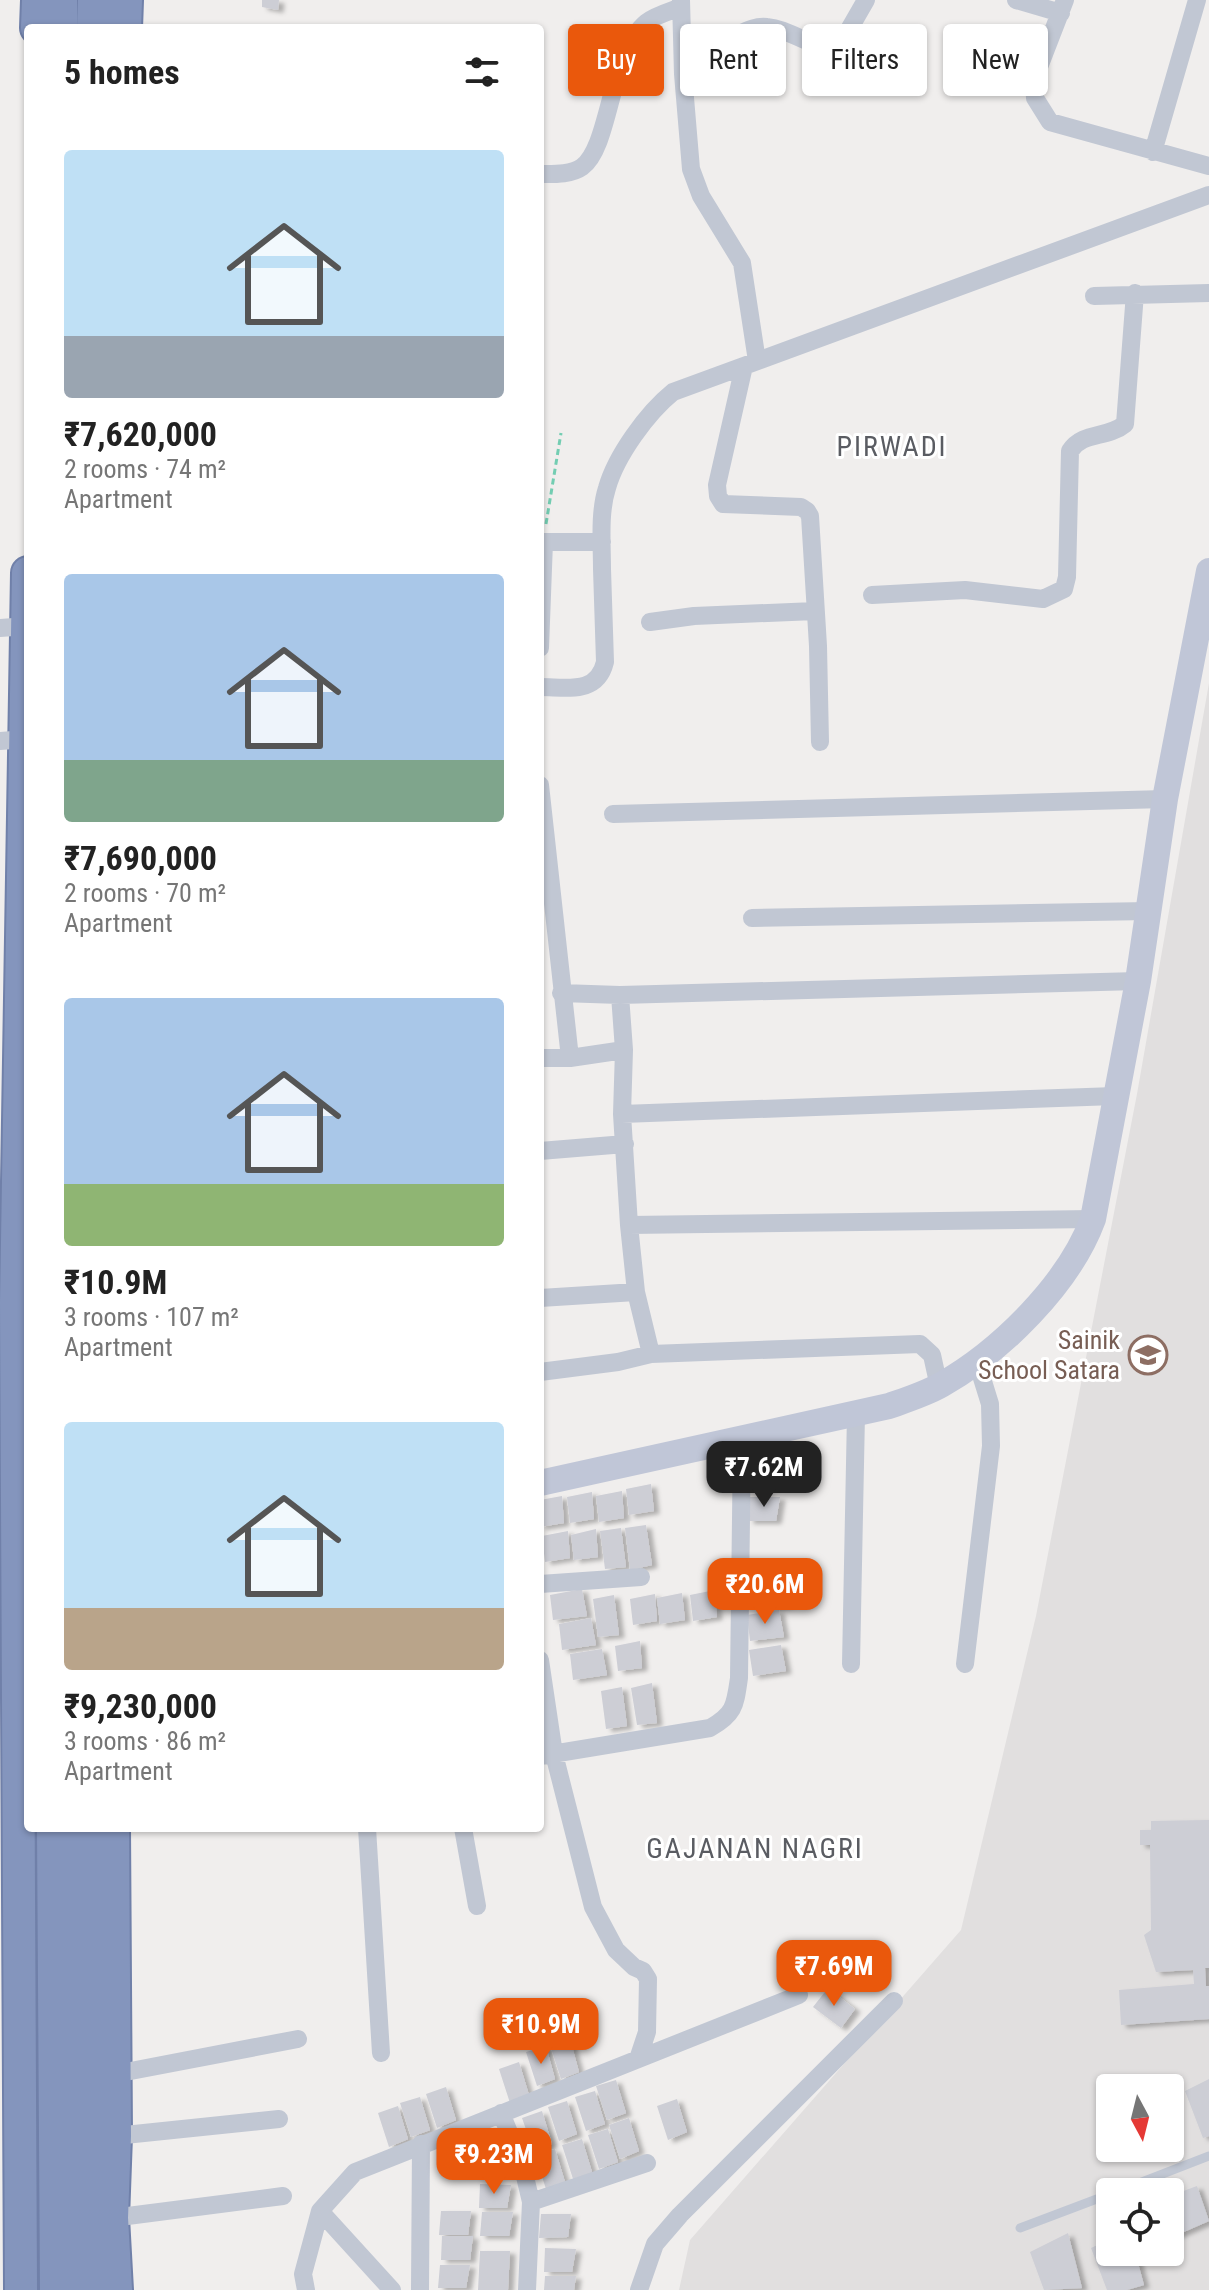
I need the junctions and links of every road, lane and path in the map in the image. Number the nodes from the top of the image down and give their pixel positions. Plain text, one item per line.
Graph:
1 (38, 0) edge
2 (61, 0) edge
3 (94, 0) edge
4 (126, 0) edge
5 (866, 0) edge
6 (1016, 0) edge
7 (1197, 0) edge
8 (681, 3) edge
9 (1063, 6) edge
10 (37, 24) edge
11 (61, 24) edge
12 (93, 24) edge
13 (125, 24) edge
14 (682, 24) edge
15 (786, 32) edge
16 (685, 96) edge
17 (1153, 152) junction
18 (1209, 166) edge
19 (544, 174) edge
20 (1209, 195) edge
21 (1135, 293) junction
22 (1209, 293) edge
23 (1094, 296) dead end
24 (751, 364) junction
25 (561, 433) dead end
26 (544, 542) joint
27 (602, 542) junction
28 (1209, 571) edge
29 (872, 595) dead end
30 (815, 611) junction
31 (650, 622) dead end
32 (24, 626) edge
33 (0, 628) edge
34 (24, 650) edge
35 (544, 687) edge
36 (13, 740) edge
37 (820, 742) dead end
38 (1165, 799) junction
39 (613, 814) dead end
40 (544, 825) edge
41 (1149, 911) junction
42 (752, 918) dead end
43 (1138, 981) junction
44 (561, 993) junction
45 (620, 995) junction
46 (624, 1050) junction
47 (544, 1058) edge
48 (570, 1058) junction
49 (1115, 1096) junction
50 (622, 1114) junction
51 (625, 1144) junction
52 (544, 1151) edge
53 (1093, 1219) junction
54 (629, 1225) junction
55 (636, 1292) junction
56 (544, 1298) edge
57 (651, 1354) junction
58 (977, 1362) junction
59 (544, 1371) edge
60 (939, 1387) junction
61 (856, 1414) junction
62 (742, 1439) junction
63 (544, 1482) edge
64 (8, 1516) edge
65 (641, 1577) dead end
66 (544, 1584) edge
67 (851, 1664) dead end
68 (965, 1664) dead end
69 (544, 1714) edge
70 (547, 1755) edge
71 (53, 1832) edge
72 (83, 1832) edge
73 (113, 1832) edge
74 (367, 1832) edge
75 (464, 1832) edge
76 (477, 1906) dead end
77 (799, 1995) dead end
78 (894, 2001) dead end
79 (298, 2039) dead end
80 (381, 2053) dead end
81 (638, 2059) junction
82 (115, 2074) junction
83 (501, 2113) junction
84 (279, 2119) dead end
85 (115, 2136) junction
86 (421, 2144) junction
87 (1209, 2156) edge
88 (647, 2163) dead end
89 (1152, 2178) edge
90 (283, 2196) dead end
91 (1096, 2199) edge
92 (531, 2202) junction
93 (320, 2211) junction
94 (112, 2218) junction
95 (1020, 2228) dead end
96 (16, 2264) edge
97 (86, 2280) edge
98 (306, 2290) edge
99 (392, 2290) edge
100 (420, 2290) edge
101 (527, 2290) edge
102 (639, 2290) edge

1 - 10 highway
2 - 11 highway
3 - 12 highway
4 - 13 highway
5 - 15 street
6 - 9 street
7 - 17 street
8 - 14 street
8 - 19 street
9 - 17 street
16 - 24 street
17 - 18 street
20 - 24 street
21 - 22 street
21 - 23 street
21 - 29 street
24 - 27 street
24 - 30 street
25 - 26 path
26 - 27 street
27 - 35 street
28 - 38 street
30 - 31 street
30 - 37 street
32 - 33 street
34 - 36 highway
36 - 64 highway
38 - 39 street
38 - 41 street
40 - 44 street
41 - 42 street
41 - 43 street
43 - 45 street
43 - 49 street
44 - 45 street
44 - 48 street
45 - 46 street
46 - 48 street
46 - 50 street
47 - 48 street
49 - 50 street
49 - 53 street
50 - 51 street
51 - 52 street
51 - 54 street
53 - 54 street
53 - 58 street
54 - 55 street
55 - 56 street
55 - 57 street
57 - 59 street
57 - 60 street
58 - 60 street
58 - 68 street
60 - 61 street
61 - 62 street
61 - 67 street
62 - 63 street
62 - 70 street
64 - 96 highway
65 - 66 street
69 - 70 street
70 - 81 street
71 - 97 highway
72 - 97 highway
73 - 82 highway
74 - 80 street
75 - 76 street
77 - 81 street
78 - 102 street
79 - 82 street
81 - 83 street
82 - 85 highway
83 - 86 street
83 - 92 street
84 - 85 street
85 - 94 highway
86 - 93 street
86 - 100 street
87 - 89 lane
88 - 92 street
90 - 94 street
91 - 95 lane
92 - 101 street
93 - 98 street
93 - 99 street
94 - 97 highway

